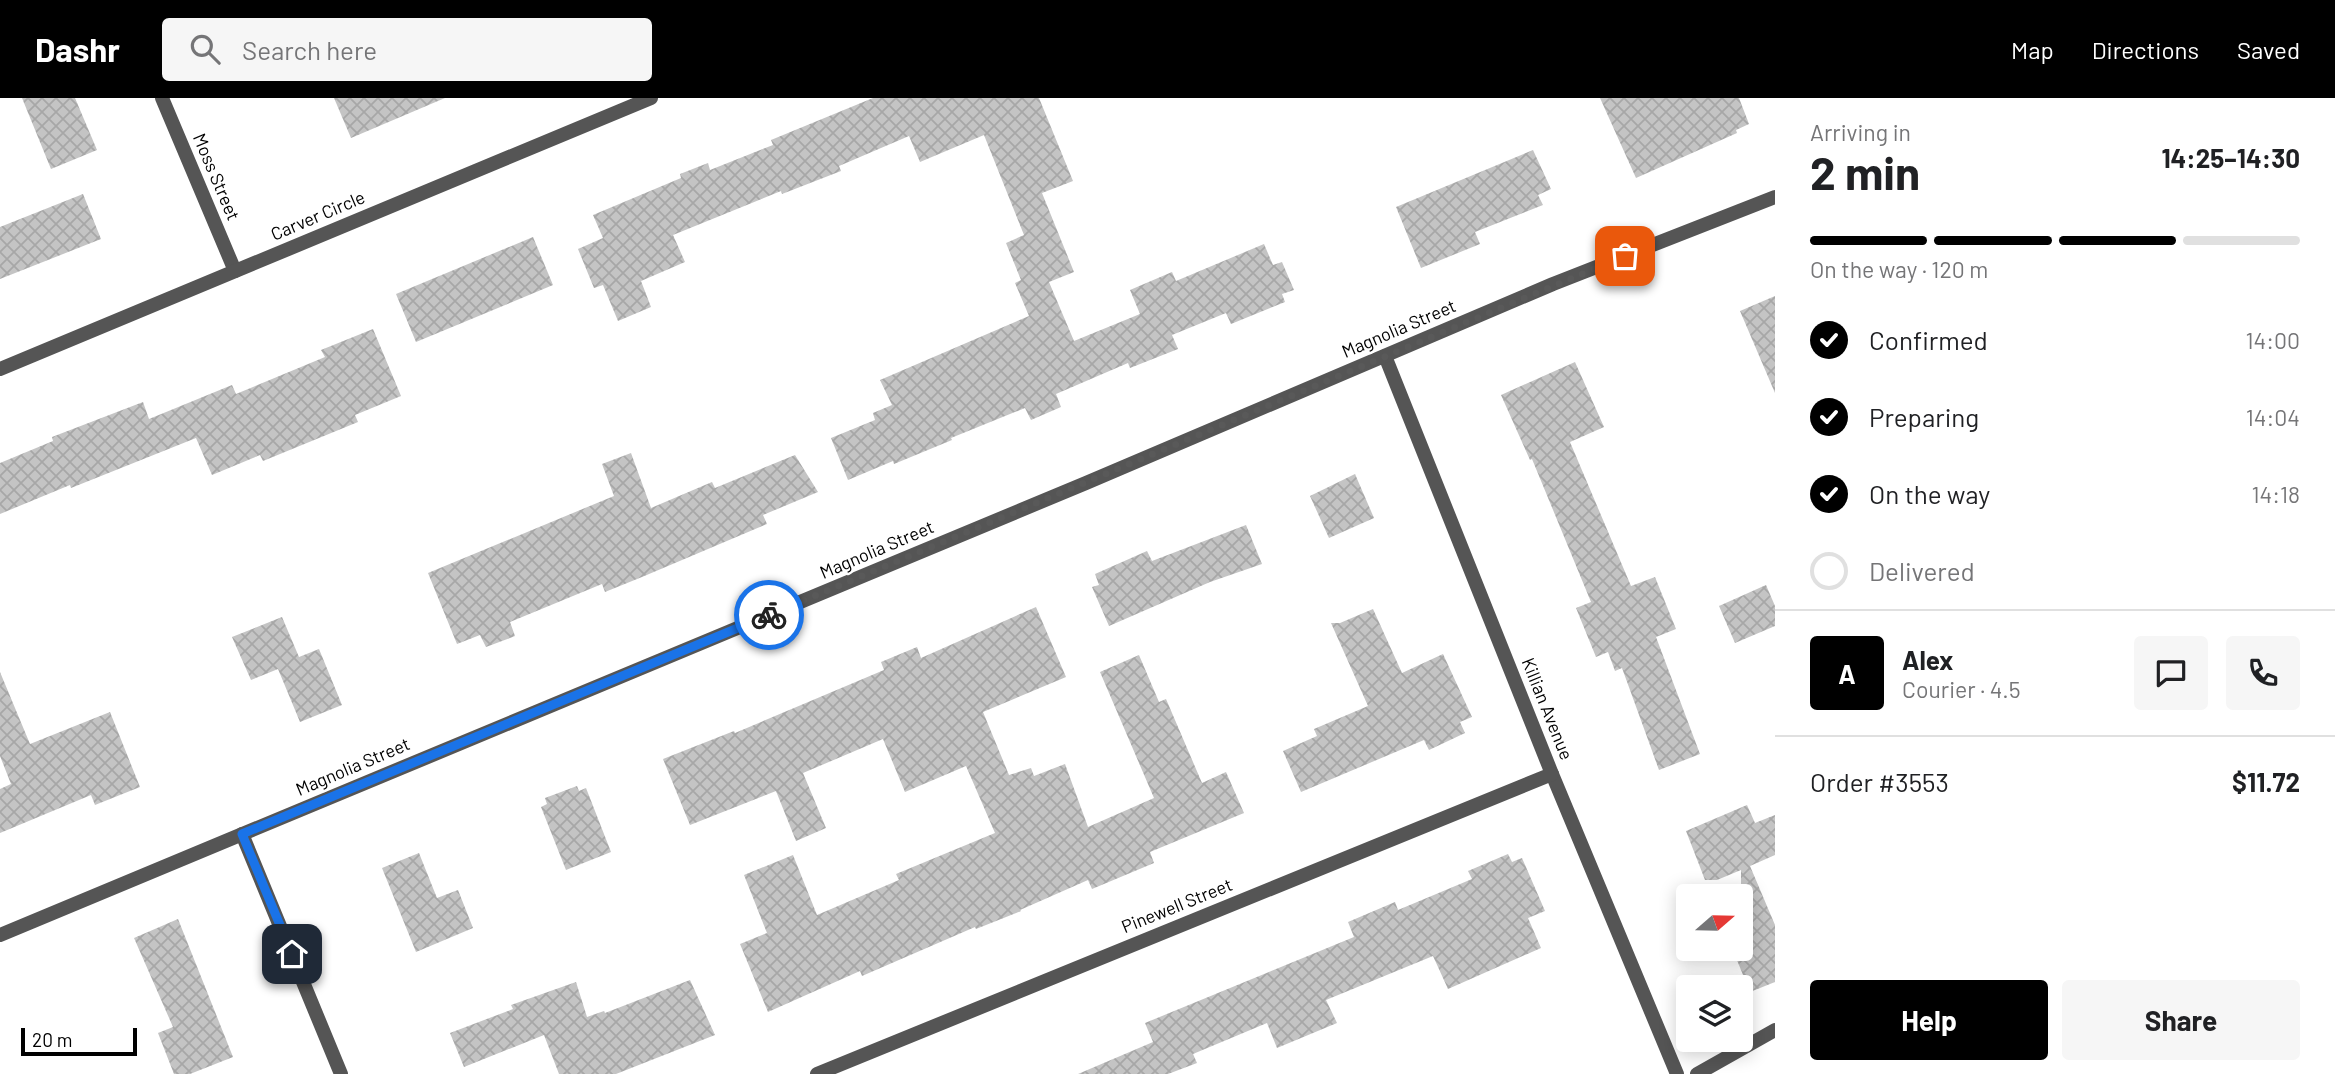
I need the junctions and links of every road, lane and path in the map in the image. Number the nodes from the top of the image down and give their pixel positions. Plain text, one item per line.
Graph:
1 (162, 98) edge
2 (651, 98) edge
3 (1771, 198) edge
4 (235, 271) junction
5 (1385, 356) junction
6 (0, 369) edge
7 (1552, 774) junction
8 (242, 834) junction
9 (0, 935) edge
10 (1775, 1030) edge
11 (341, 1074) edge
12 (817, 1074) edge
13 (1676, 1074) edge
14 (1697, 1074) edge

1 - 4 street, Moss Street
2 - 4 street, Carver Circle
3 - 5 street, Magnolia Street
4 - 6 street, Carver Circle
5 - 7 street, Killian Avenue
5 - 8 street, Magnolia Street
7 - 12 street, Pinewell Street
7 - 13 street, Killian Avenue
8 - 9 street, Magnolia Street
8 - 11 street
10 - 14 street

